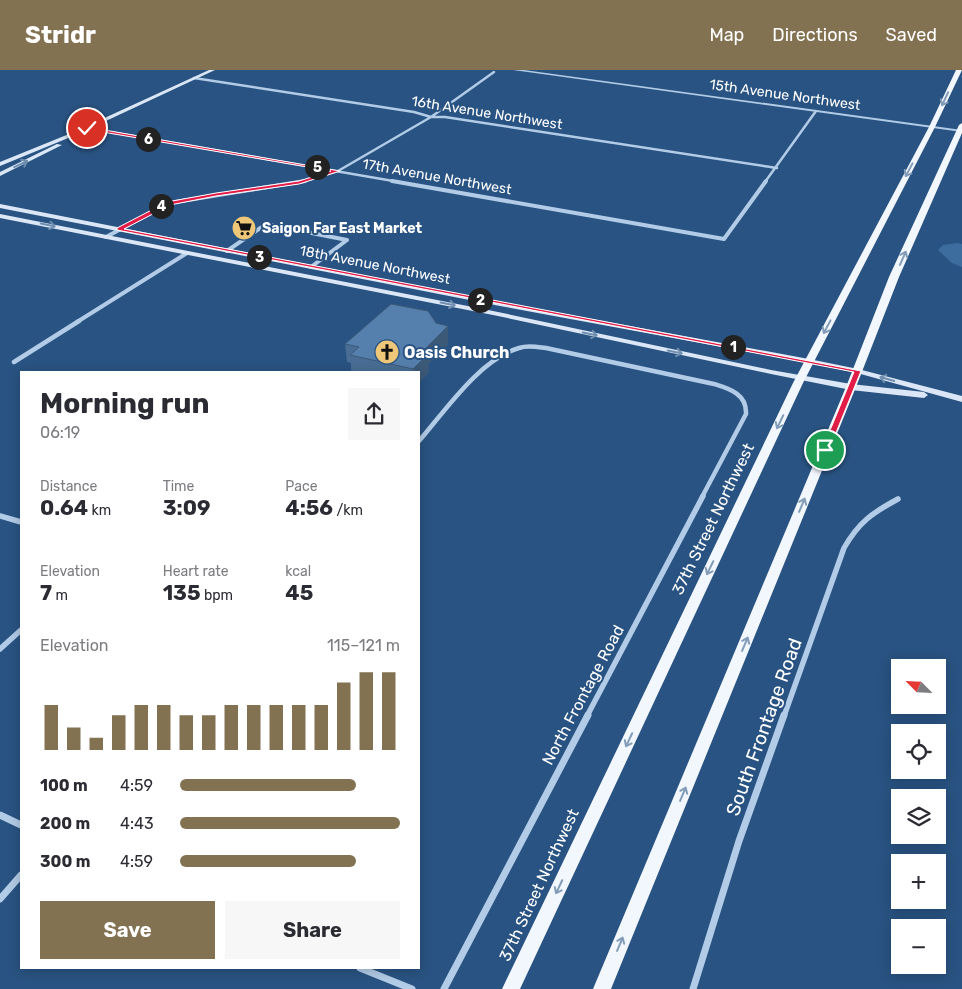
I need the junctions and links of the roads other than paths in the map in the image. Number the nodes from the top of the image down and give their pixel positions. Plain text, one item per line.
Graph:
1 (213, 70) edge
2 (515, 70) edge
3 (959, 70) edge
4 (494, 72) dead end
5 (194, 78) junction
6 (816, 111) junction
7 (431, 117) junction
8 (932, 127) junction
9 (87, 128) junction
10 (961, 129) edge
11 (76, 133) junction
12 (0, 164) edge
13 (777, 168) junction
14 (338, 171) junction
15 (0, 174) edge
16 (0, 206) edge
17 (0, 216) edge
18 (119, 229) junction
19 (106, 237) junction
20 (227, 250) junction
21 (187, 253) junction
22 (311, 267) junction
23 (809, 361) junction
24 (14, 362) dead end
25 (858, 371) junction
26 (801, 378) junction
27 (851, 388) junction
28 (949, 397) junction
29 (962, 399) edge
30 (420, 440) edge
31 (898, 498) dead end
32 (0, 516) edge
33 (20, 522) edge
34 (20, 631) edge
35 (0, 649) edge
36 (0, 815) edge
37 (20, 824) edge
38 (20, 877) edge
39 (0, 899) edge
40 (362, 969) edge
41 (412, 989) edge
42 (444, 989) edge
43 (511, 989) edge
44 (602, 989) edge
45 (693, 989) edge

1 - 5 main road
2 - 6 street, 15th Avenue Northwest
3 -> 8 main road, 37th Street Northwest
4 - 7 street
5 - 7 street, 16th Avenue Northwest
5 - 9 main road
6 - 8 street, 15th Avenue Northwest
6 - 13 street
7 - 13 street, 16th Avenue Northwest
7 - 14 street
8 - 10 street, 15th Avenue Northwest
8 -> 23 main road, 37th Street Northwest
9 - 11 main road
9 - 14 street, 17th Avenue Northwest
25 -> 10 main road
11 - 12 main road
15 -> 11 main road
13 - 14 street, 17th Avenue Northwest
14 - 18 street
16 - 18 main road, 18th Avenue Northwest
17 -> 19 main road, 18th Avenue Northwest
18 - 19 street
18 - 20 main road, 18th Avenue Northwest
19 - 21 main road, 18th Avenue Northwest
20 - 22 main road, 18th Avenue Northwest
20 - 22 street
21 - 24 street
21 -> 26 main road, 18th Avenue Northwest
22 - 23 main road, 18th Avenue Northwest
23 - 25 main road, 18th Avenue Northwest
23 - 26 main road, 37th Street Northwest
25 - 27 main road
28 -> 25 main road, 18th Avenue Northwest
26 - 27 main road, 18th Avenue Northwest
26 -> 43 main road, 37th Street Northwest
27 - 28 main road, 18th Avenue Northwest
44 -> 27 main road
28 - 29 main road, 18th Avenue Northwest
30 - 42 street, North Frontage Road
31 - 45 street, South Frontage Road
32 - 33 street
34 - 35 street
36 - 37 street
38 - 39 street
40 - 41 street

